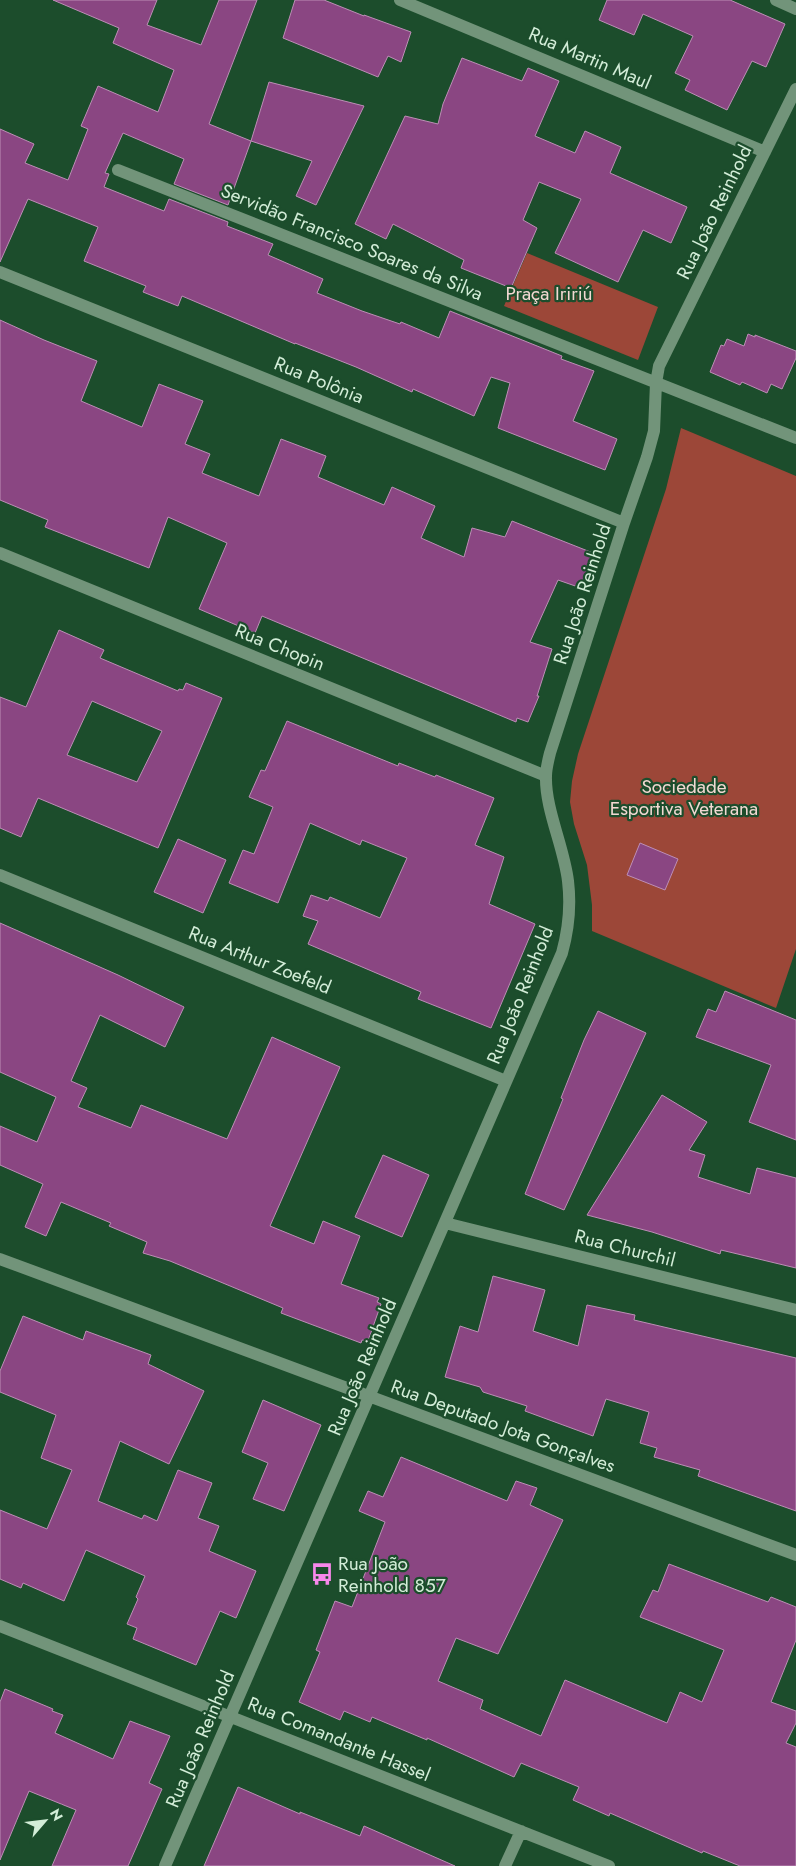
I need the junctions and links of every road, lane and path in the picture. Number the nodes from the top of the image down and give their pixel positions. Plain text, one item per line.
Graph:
1 (400, 0) edge
2 (776, 0) edge
3 (796, 9) edge
4 (796, 90) edge
5 (765, 152) junction
6 (118, 170) dead end
7 (0, 272) edge
8 (656, 383) junction
9 (796, 438) edge
10 (624, 523) junction
11 (0, 553) edge
12 (546, 776) junction
13 (0, 875) edge
14 (506, 1081) junction
15 (444, 1223) junction
16 (0, 1259) edge
17 (796, 1310) edge
18 (370, 1397) junction
19 (796, 1555) edge
20 (0, 1626) edge
21 (230, 1716) junction
22 (521, 1831) junction
23 (165, 1866) edge
24 (505, 1866) edge
25 (609, 1866) edge

1 - 5 street, Rua Martin Maul
2 - 3 street
4 - 5 street, Rua João Reinhold
5 - 8 street, Rua João Reinhold
6 - 8 street, Servidão Francisco Soares da Silva
7 - 10 street, Rua Polônia
8 - 9 street, Servidão Francisco Soares da Silva
8 - 10 street, Rua João Reinhold
10 - 12 street, Rua João Reinhold
11 - 12 street, Rua Chopin
12 - 14 street, Rua João Reinhold
13 - 14 street, Rua Arthur Zoefeld
14 - 15 street, Rua João Reinhold
15 - 17 street, Rua Churchil
15 - 18 street, Rua João Reinhold
16 - 18 street, Rua Deputado Jota Gonçalves
18 - 19 street, Rua Deputado Jota Gonçalves
18 - 21 street, Rua João Reinhold
20 - 21 street, Rua Comandante Hassel
21 - 22 street, Rua Comandante Hassel
21 - 23 street, Rua João Reinhold
22 - 24 street
22 - 25 street, Rua Comandante Hassel

